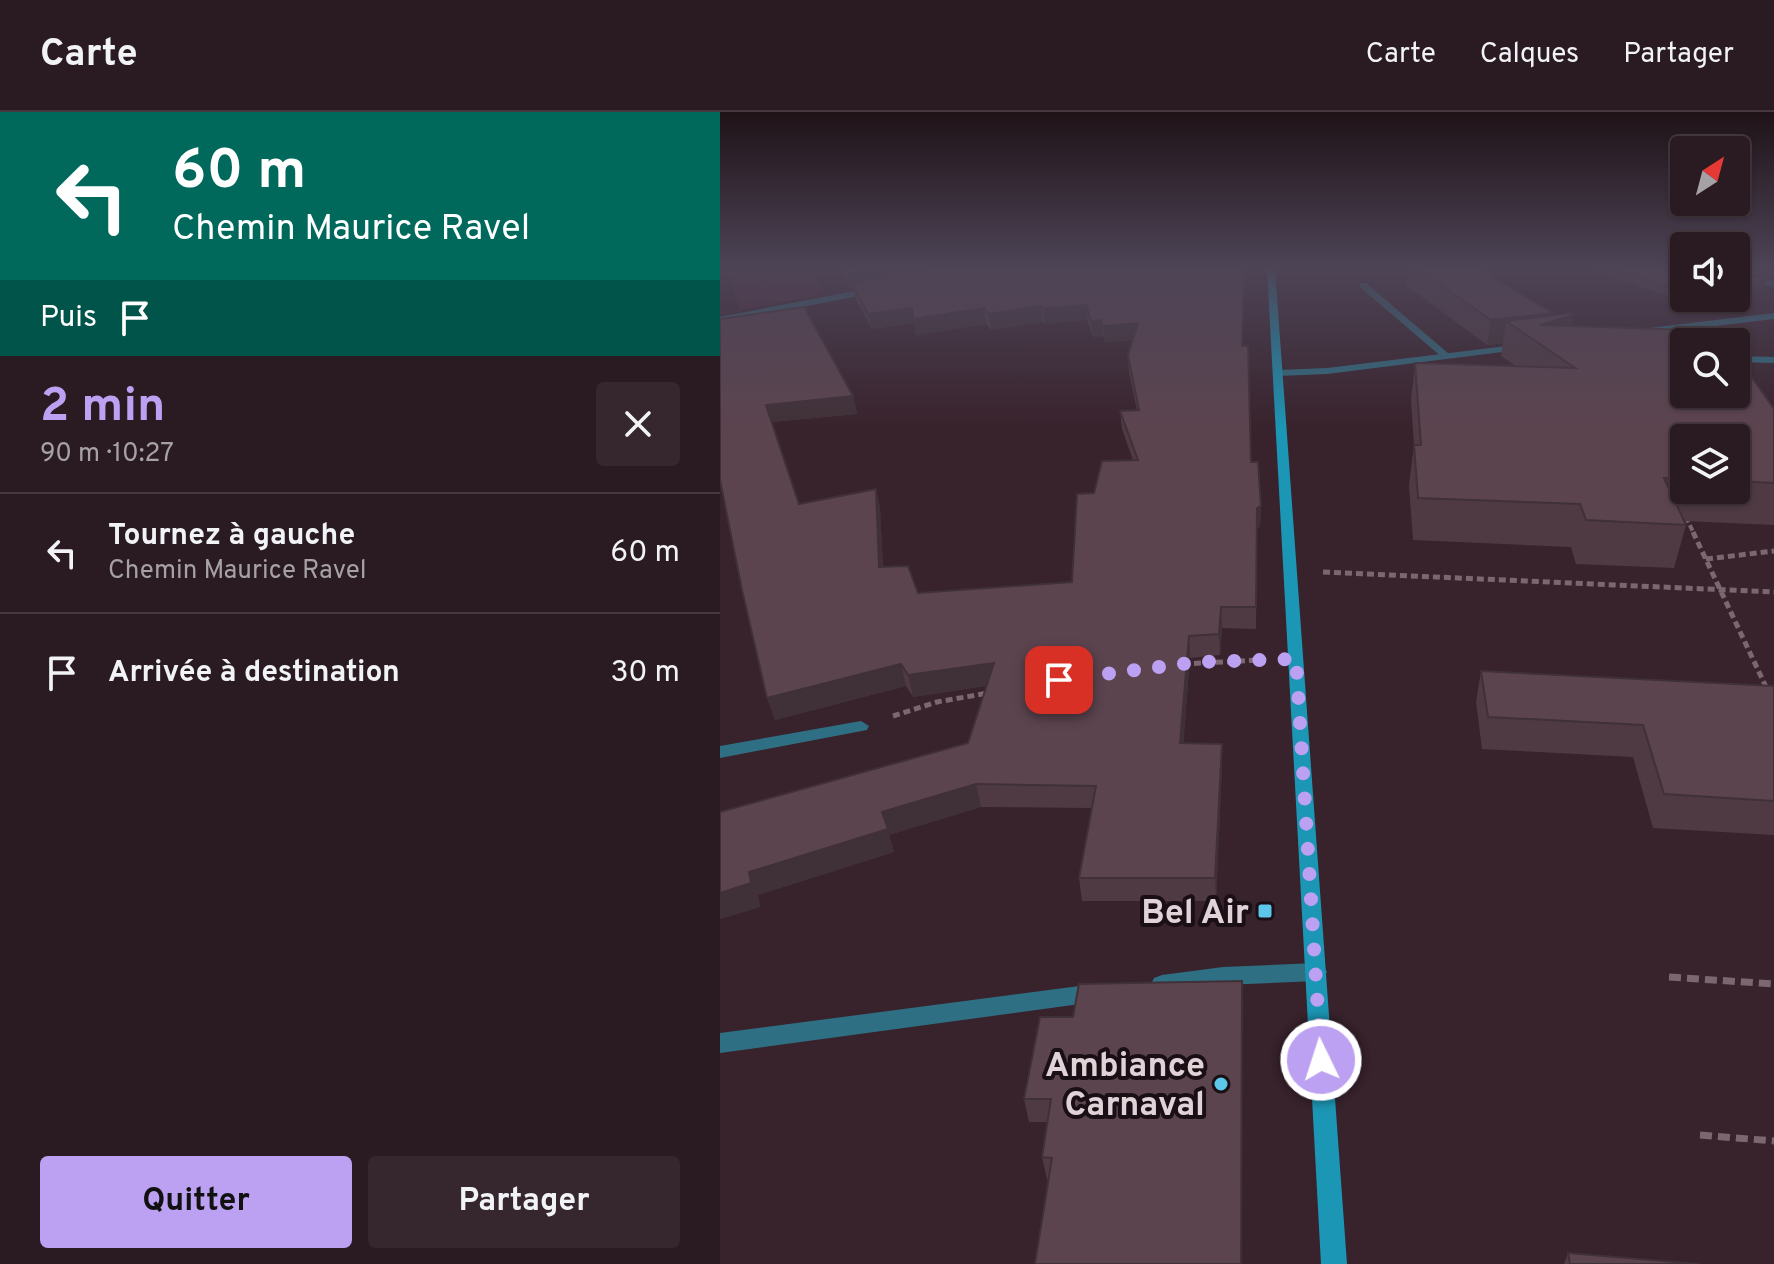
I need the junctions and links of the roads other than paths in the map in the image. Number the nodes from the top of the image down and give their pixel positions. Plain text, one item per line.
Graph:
1 (1275, 323) edge
2 (1407, 323) edge
3 (1718, 323) edge
4 (1641, 332) edge
5 (1542, 345) edge
6 (1446, 356) junction
7 (1750, 359) edge
8 (1774, 360) edge
9 (1278, 373) junction
10 (861, 726) road end
11 (720, 752) edge
12 (1316, 972) junction
13 (1144, 987) edge
14 (1113, 991) edge
15 (720, 1043) edge
16 (1334, 1264) edge

1 - 9 main road
2 - 6 street
3 - 4 street
5 - 6 street
6 - 9 street
7 - 8 street
9 - 12 main road
10 - 11 street
12 - 13 street
12 - 16 main road
14 - 15 street

